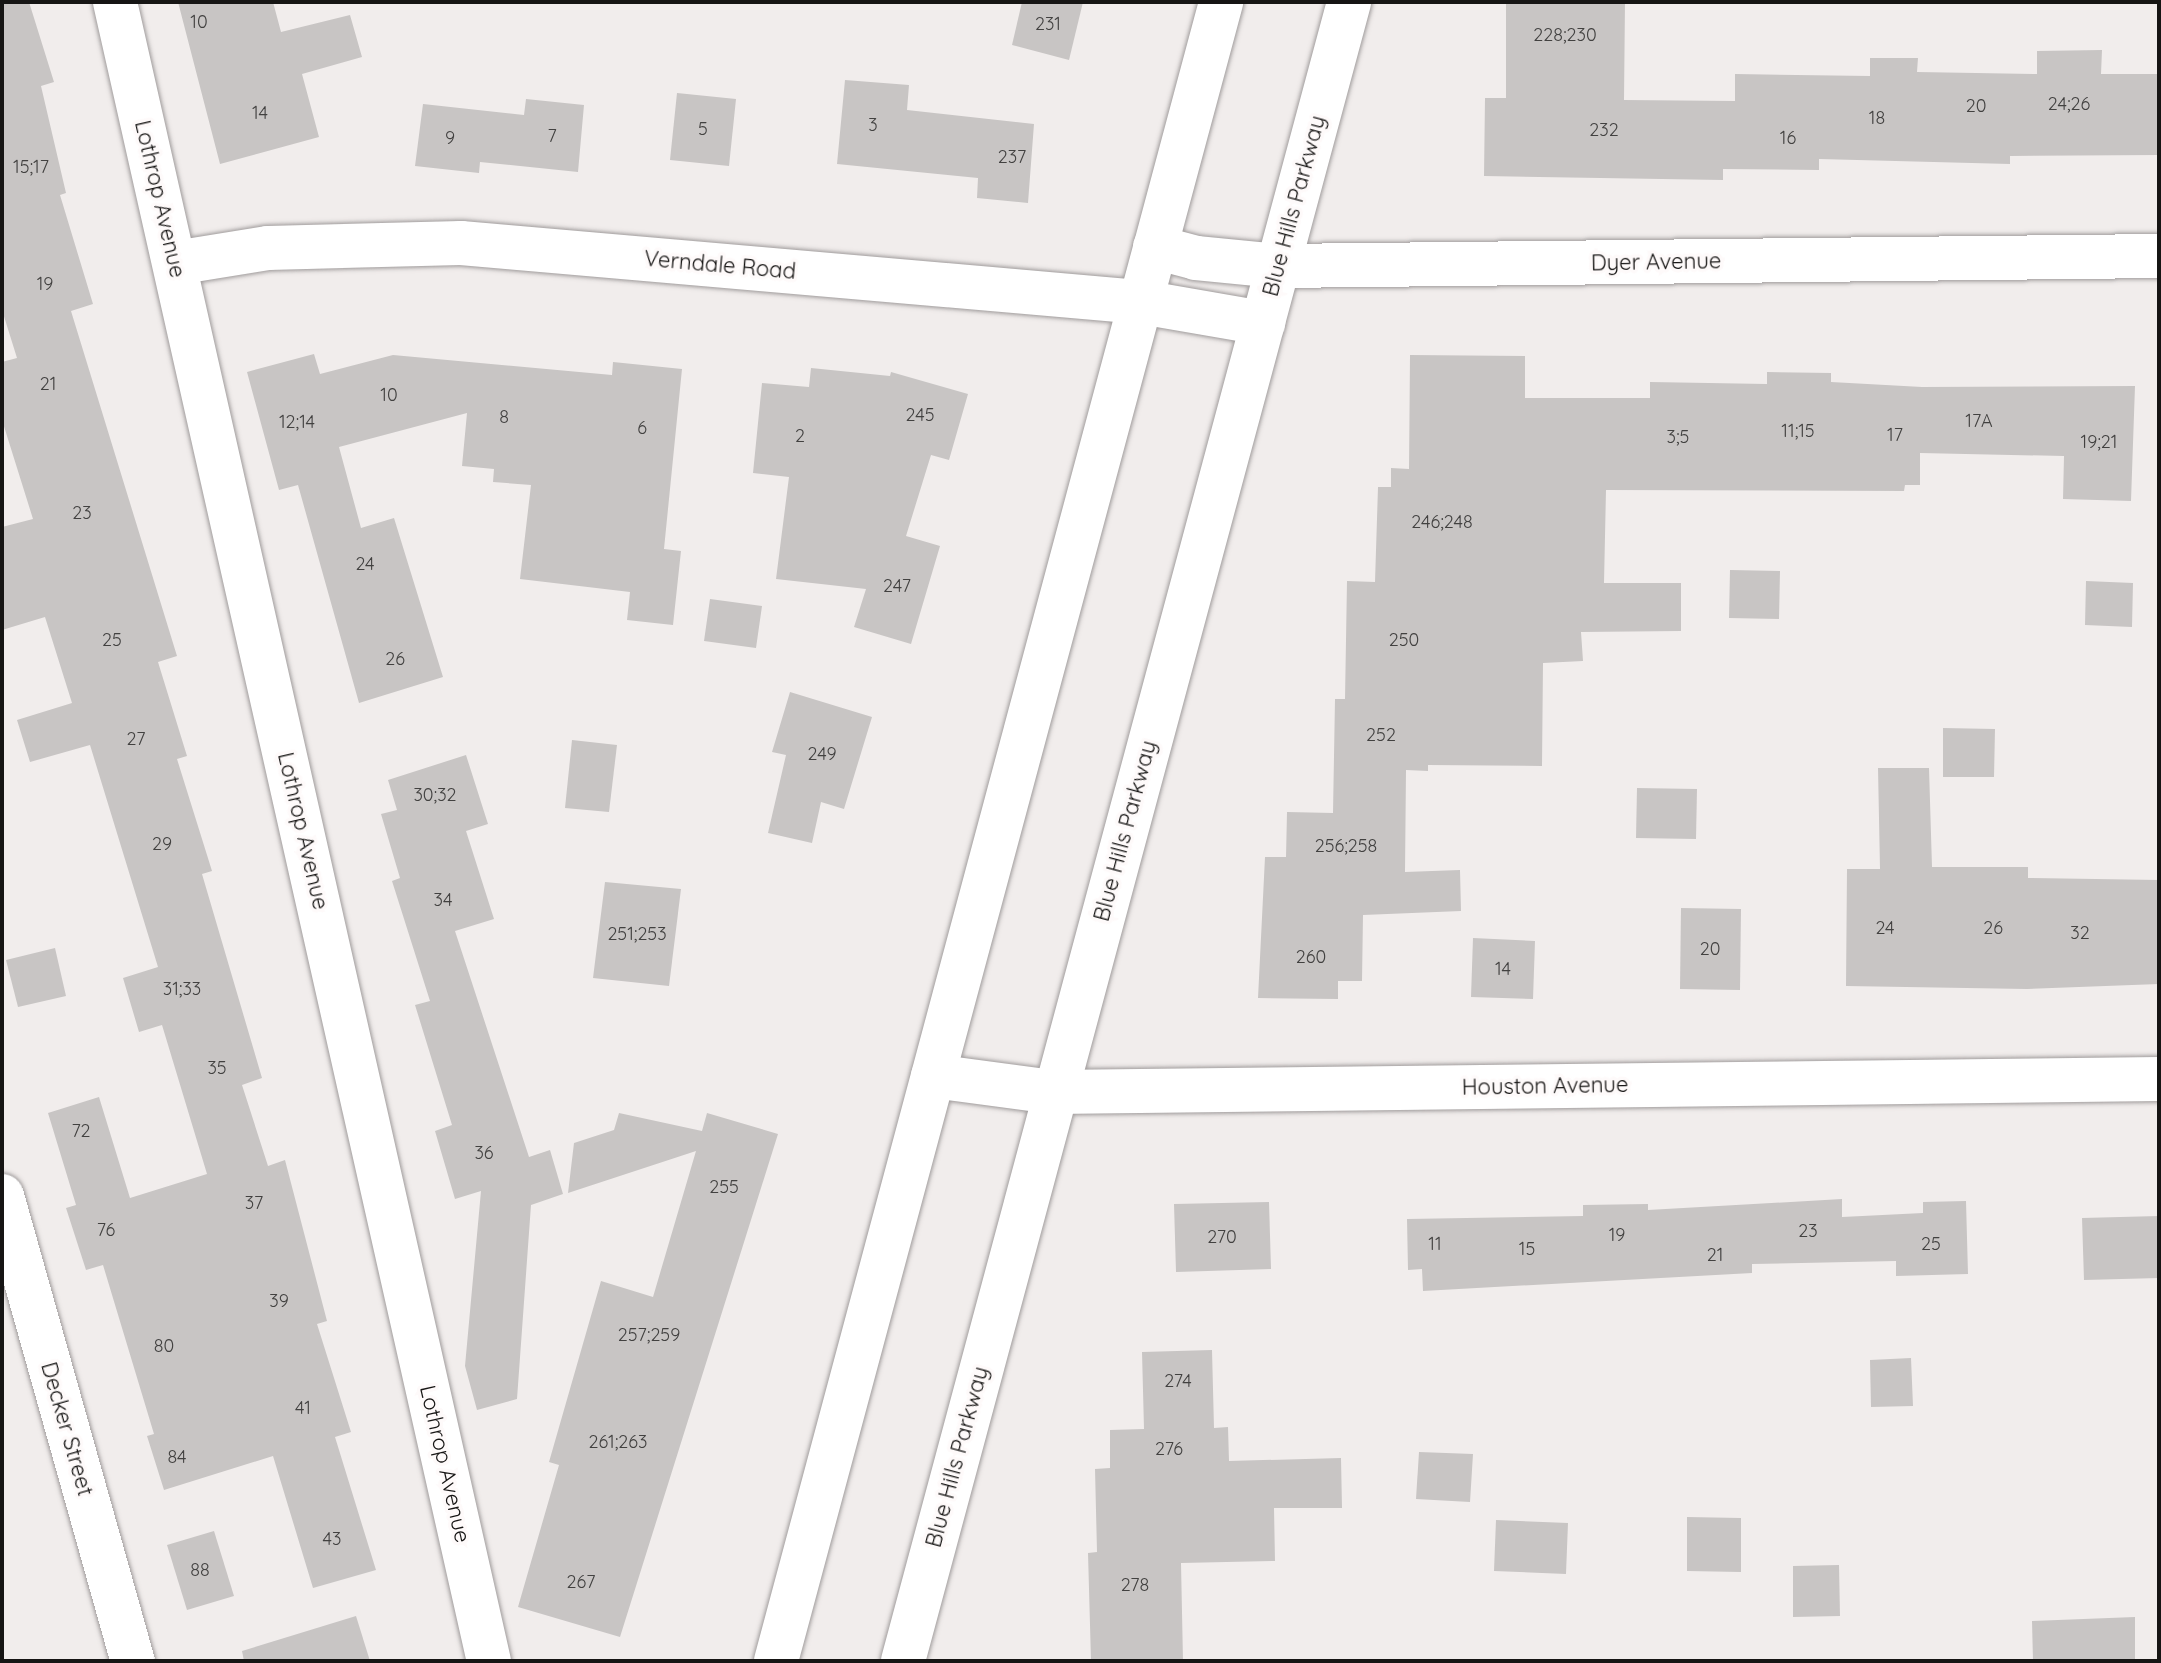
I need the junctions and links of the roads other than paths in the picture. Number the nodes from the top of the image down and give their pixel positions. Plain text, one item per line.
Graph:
1 (115, 2) edge
2 (1221, 2) edge
3 (1349, 2) edge
4 (1155, 247) junction
5 (2159, 256) edge
6 (175, 263) junction
7 (1278, 266) junction
8 (1141, 302) junction
9 (1263, 323) junction
10 (933, 1076) junction
11 (2159, 1079) edge
12 (1053, 1092) junction
13 (2, 1196) edge
14 (133, 1661) edge
15 (489, 1661) edge
16 (776, 1661) edge
17 (903, 1661) edge

1 - 6 street, Lothrop Avenue
2 - 4 street
3 - 7 street, Blue Hills Parkway
4 - 7 street, Dyer Avenue
4 - 8 street
5 - 7 street, Dyer Avenue
6 - 8 street, Verndale Road
6 - 15 street, Lothrop Avenue
7 - 9 street, Blue Hills Parkway
8 - 9 street, Verndale Road
8 - 10 street
9 - 12 street, Blue Hills Parkway
10 - 12 street, Houston Avenue
10 - 16 street
11 - 12 street, Houston Avenue
12 - 17 street, Blue Hills Parkway
13 - 14 street, Decker Street

